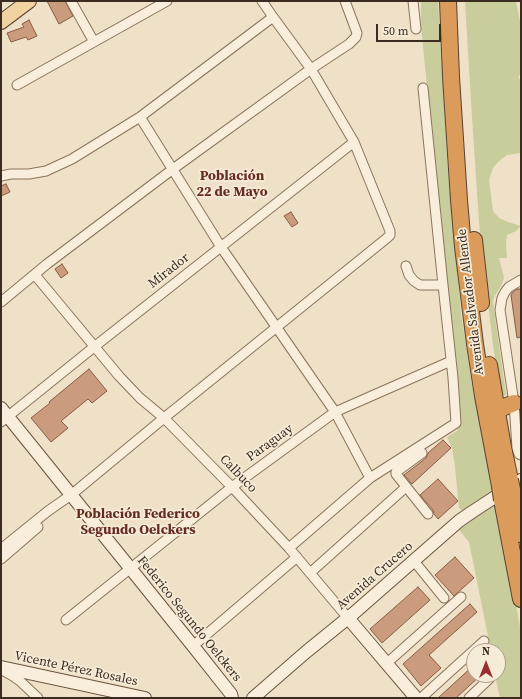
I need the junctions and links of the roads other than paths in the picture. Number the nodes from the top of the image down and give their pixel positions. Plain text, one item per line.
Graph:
1 (29, 1) edge
2 (71, 1) edge
3 (167, 1) edge
4 (262, 1) edge
5 (345, 1) edge
6 (413, 1) edge
7 (448, 1) edge
8 (458, 1) edge
9 (273, 17) junction
10 (1, 22) edge
11 (416, 29) dead end
12 (94, 42) junction
13 (311, 70) junction
14 (17, 85) dead end
15 (423, 88) dead end
16 (140, 117) junction
17 (354, 142) junction
18 (173, 169) junction
19 (1, 176) edge
20 (221, 247) junction
21 (406, 266) dead end
22 (34, 275) junction
23 (521, 280) edge
24 (443, 284) junction
25 (1, 302) edge
26 (276, 328) junction
27 (94, 347) junction
28 (451, 362) junction
29 (514, 403) junction
30 (497, 410) junction
31 (334, 412) junction
32 (3, 416) edge
33 (164, 418) junction
34 (422, 453) dead end
35 (521, 455) edge
36 (370, 478) junction
37 (232, 486) junction
38 (406, 487) junction
39 (509, 488) edge
40 (71, 495) junction
41 (428, 514) dead end
42 (521, 534) edge
43 (289, 548) junction
44 (1, 550) edge
45 (297, 558) junction
46 (1, 559) edge
47 (414, 561) junction
48 (131, 568) junction
49 (310, 573) junction
50 (461, 597) dead end
51 (444, 598) dead end
52 (521, 599) edge
53 (348, 618) junction
54 (66, 620) dead end
55 (484, 641) dead end
56 (192, 646) junction
57 (387, 663) junction
58 (1, 668) edge
59 (485, 683) edge
60 (38, 698) edge
61 (145, 698) edge
62 (232, 698) edge
63 (253, 698) edge
64 (416, 698) edge
65 (420, 698) edge
66 (469, 698) edge

1 - 10 main road
2 - 12 street
3 - 12 street
4 - 9 street
5 - 13 street
6 - 11 street
7 - 39 highway, Avenida Salvador Allende
8 - 30 highway, Avenida Salvador Allende
9 - 13 street
9 - 16 street
12 - 14 street
13 - 17 street
13 - 18 street
15 - 24 street
16 - 18 street
16 - 19 street
17 - 20 street, Mirador
17 - 26 street
18 - 20 street
18 - 22 street
20 - 26 street
20 - 27 street, Mirador
21 - 24 street
22 - 25 street
22 - 27 street, Calbuco
23 - 29 street
24 - 28 street
26 - 31 street
26 - 33 street
27 - 32 street, Mirador
27 - 33 street, Calbuco
28 - 31 street, Paraguay
28 - 36 street
29 - 30 highway
29 - 35 street
30 - 39 highway, Avenida Salvador Allende
31 - 36 street
31 - 37 street, Paraguay
32 - 40 main road, Federico Segundo Oelckers
33 - 37 street, Calbuco
33 - 40 street
34 - 38 street
36 - 43 street
37 - 43 street, Calbuco
37 - 48 street, Paraguay
38 - 41 street
38 - 49 street
39 - 42 highway, Avenida Salvador Allende
39 - 47 main road, Avenida Crucero
39 - 52 highway, Avenida Salvador Allende
40 - 44 street
40 - 46 street
40 - 48 main road, Federico Segundo Oelckers
43 - 45 street, Calbuco
45 - 49 street, Calbuco
45 - 56 street
47 - 51 street
47 - 53 main road, Avenida Crucero
48 - 54 street, Paraguay
48 - 56 main road, Federico Segundo Oelckers
49 - 53 street, Calbuco
50 - 57 street
53 - 57 main road, Calbuco
53 - 63 main road, Avenida Crucero
55 - 65 street
56 - 62 main road, Federico Segundo Oelckers
57 - 64 main road, Calbuco
58 - 60 street
58 - 61 main road, Vicente Pérez Rosales
59 - 66 street

